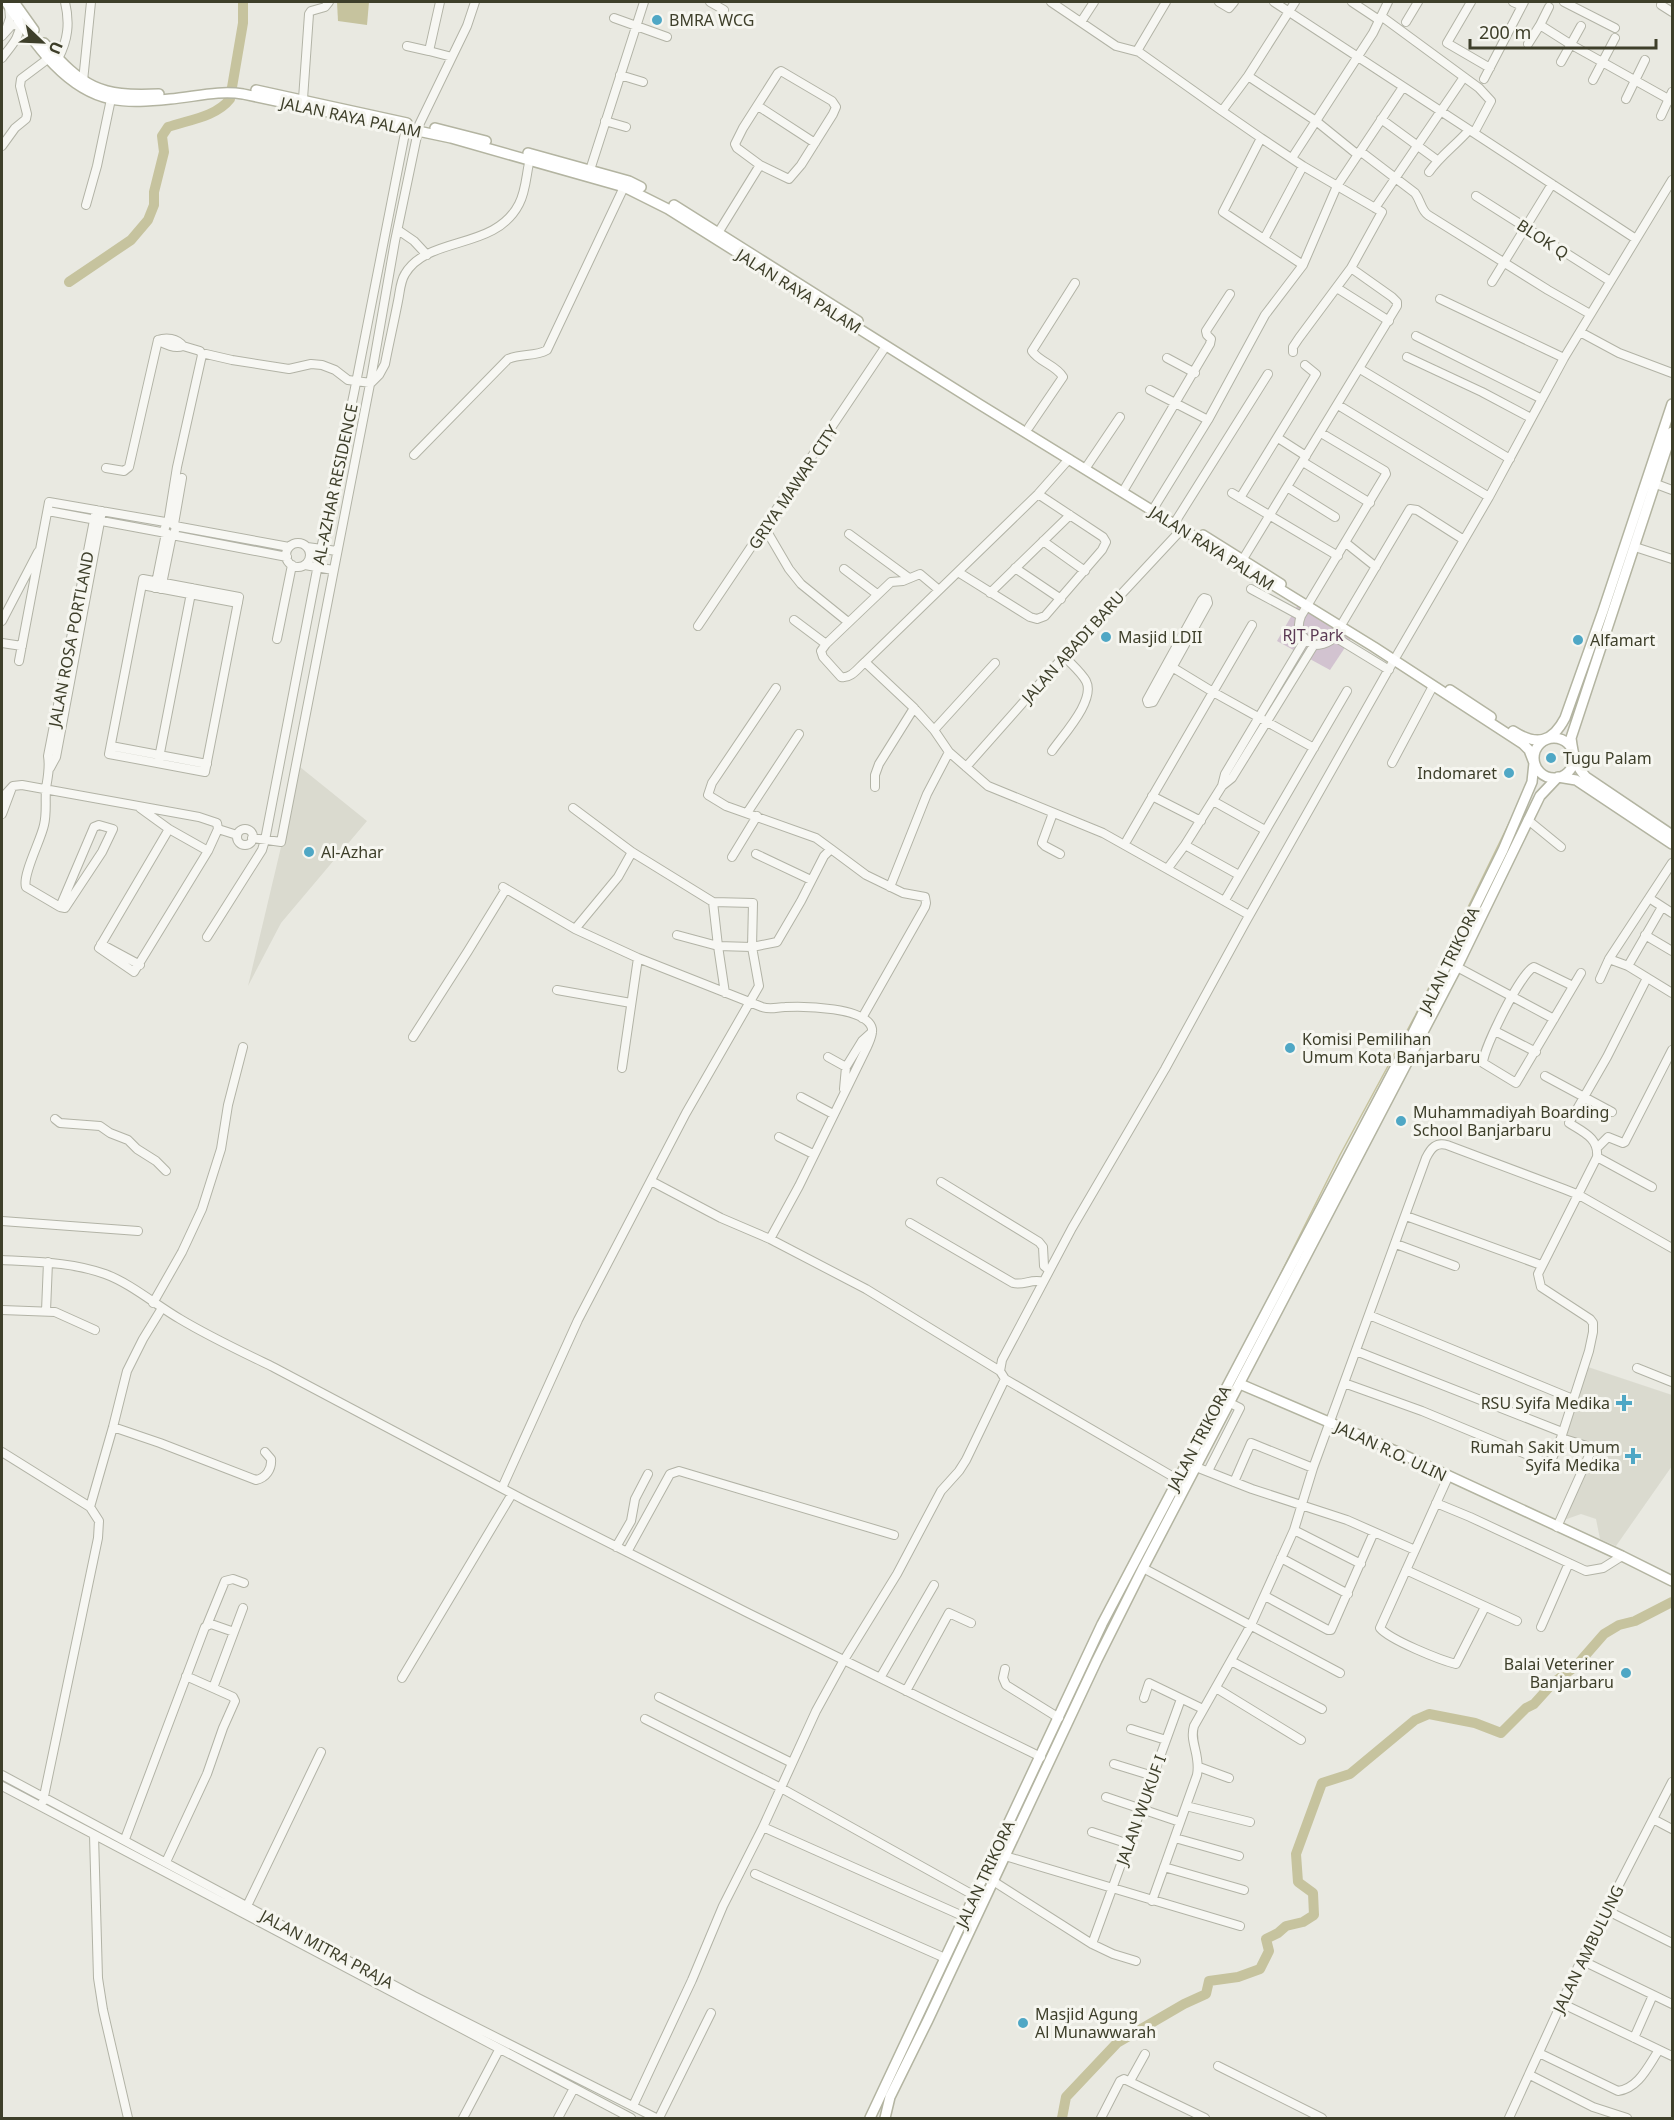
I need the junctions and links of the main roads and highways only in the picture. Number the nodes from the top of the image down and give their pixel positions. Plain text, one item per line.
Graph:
1 (12, 4) edge
2 (33, 33) junction
3 (54, 59) junction
4 (232, 90) junction
5 (221, 91) junction
6 (359, 115) junction
7 (419, 128) junction
8 (531, 157) junction
9 (1672, 404) edge
10 (1672, 432) edge
11 (1048, 443) junction
12 (1086, 467) junction
13 (1308, 605) junction
14 (1396, 658) junction
15 (1546, 739) junction
16 (1574, 756) junction
17 (1534, 763) junction
18 (1558, 777) junction
19 (1672, 835) edge
20 (1672, 844) edge
21 (1328, 1203) junction
22 (1240, 1384) junction
23 (1172, 1490) junction
24 (1181, 1495) junction
25 (1672, 1581) edge
26 (1033, 1784) junction
27 (919, 2014) junction
28 (928, 2020) junction
29 (870, 2118) edge
30 (885, 2118) edge

1 - 2 main road, JALAN RAYA PALAM
1 - 2 main road, JALAN RAYA PALAM
2 - 3 main road, JALAN RAYA PALAM
3 - 5 main road, JALAN RAYA PALAM
3 - 5 main road, JALAN RAYA PALAM
4 - 5 main road, JALAN RAYA PALAM
4 - 6 main road, JALAN RAYA PALAM
4 - 6 main road, JALAN RAYA PALAM
6 - 7 main road, JALAN RAYA PALAM
6 - 7 main road, JALAN RAYA PALAM
7 - 8 main road, JALAN RAYA PALAM
8 - 11 main road, JALAN RAYA PALAM
8 - 11 main road, JALAN RAYA PALAM
9 - 15 main road
10 - 16 main road
11 - 12 main road, JALAN RAYA PALAM
11 - 12 main road, JALAN RAYA PALAM
12 - 13 main road, JALAN RAYA PALAM
12 - 13 main road, JALAN RAYA PALAM
13 - 14 main road, JALAN RAYA PALAM
14 - 15 main road, JALAN RAYA PALAM
14 - 17 main road, JALAN RAYA PALAM
15 - 16 main road
15 - 17 main road
16 - 18 main road
16 - 19 main road
17 - 18 main road
17 - 21 main road, JALAN TRIKORA
18 - 20 main road
18 - 21 main road, JALAN TRIKORA
21 - 22 main road, JALAN TRIKORA
21 - 23 main road, JALAN TRIKORA
22 - 24 main road, JALAN TRIKORA
22 - 25 main road, JALAN R.O. ULIN
23 - 24 main road
23 - 26 main road, JALAN TRIKORA
24 - 26 main road, JALAN TRIKORA
26 - 27 main road, JALAN TRIKORA
26 - 28 main road, JALAN TRIKORA
27 - 28 main road
27 - 29 main road, JALAN TRIKORA
28 - 30 main road, JALAN TRIKORA

